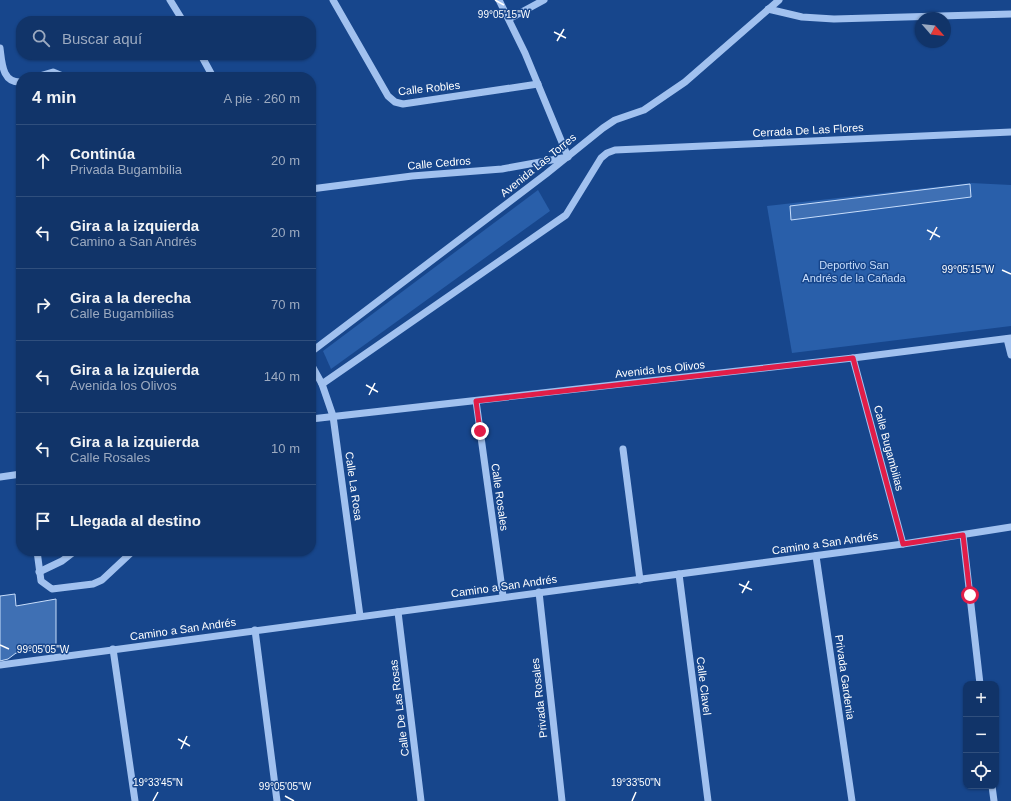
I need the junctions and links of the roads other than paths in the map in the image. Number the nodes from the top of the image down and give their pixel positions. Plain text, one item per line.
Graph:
1 (170, 0) edge
2 (333, 0) edge
3 (499, 0) edge
4 (544, 0) edge
5 (779, 0) edge
6 (768, 9) junction
7 (1011, 14) edge
8 (180, 16) edge
9 (509, 19) junction
10 (0, 48) edge
11 (204, 60) edge
12 (210, 72) edge
13 (16, 82) edge
14 (538, 84) junction
15 (1011, 132) edge
16 (568, 157) junction
17 (316, 188) edge
18 (1009, 338) edge
19 (316, 348) edge
20 (1011, 355) edge
21 (853, 358) junction
22 (316, 373) edge
23 (322, 384) junction
24 (476, 401) junction
25 (333, 416) junction
26 (316, 419) edge
27 (623, 449) dead end
28 (16, 475) edge
29 (0, 477) edge
30 (1011, 527) edge
31 (963, 535) junction
32 (903, 544) junction
33 (37, 556) edge
34 (68, 556) edge
35 (128, 556) edge
36 (816, 556) junction
37 (39, 572) junction
38 (679, 574) junction
39 (640, 580) junction
40 (538, 592) junction
41 (503, 596) junction
42 (398, 612) junction
43 (360, 616) junction
44 (255, 630) junction
45 (113, 650) junction
46 (0, 665) edge
47 (980, 681) edge
48 (992, 789) edge
49 (135, 801) edge
50 (277, 801) edge
51 (421, 801) edge
52 (562, 801) edge
53 (708, 801) edge
54 (852, 801) edge
55 (994, 801) edge

1 - 8 street
2 - 14 street, Calle Robles
3 - 9 street
4 - 9 street
5 - 6 street, Avenida Las Torres
6 - 7 street
6 - 16 street, Avenida Las Torres
9 - 14 street
10 - 13 street
11 - 12 street
14 - 16 street
15 - 23 street, Cerrada De Las Flores
16 - 17 street, Calle Cedros
16 - 19 street, Avenida Las Torres
18 - 20 street
18 - 21 street, Avenida los Olivos
21 - 24 street, Avenida los Olivos
21 - 32 street, Calle Bugambilias
22 - 23 street, Calle La Rosa
23 - 25 street, Calle La Rosa
24 - 25 street, Avenida los Olivos
24 - 41 street, Calle Rosales
25 - 26 street, Avenida los Olivos
25 - 43 street, Calle La Rosa
27 - 39 street
28 - 29 street
30 - 31 street, Camino a San Andrés
31 - 32 street, Camino a San Andrés
31 - 47 street
32 - 36 street, Camino a San Andrés
33 - 37 street
34 - 37 street
35 - 37 street
36 - 38 street, Camino a San Andrés
36 - 54 street, Privada Gardenia
38 - 39 street, Camino a San Andrés
38 - 53 street, Calle Clavel
39 - 40 street, Camino a San Andrés
40 - 41 street, Camino a San Andrés
40 - 52 street, Privada Rosales
41 - 42 street, Camino a San Andrés
42 - 43 street, Camino a San Andrés
42 - 51 street, Calle De Las Rosas
43 - 44 street, Camino a San Andrés
44 - 45 street, Camino a San Andrés
44 - 50 street
45 - 46 street, Camino a San Andrés
45 - 49 street
48 - 55 street

